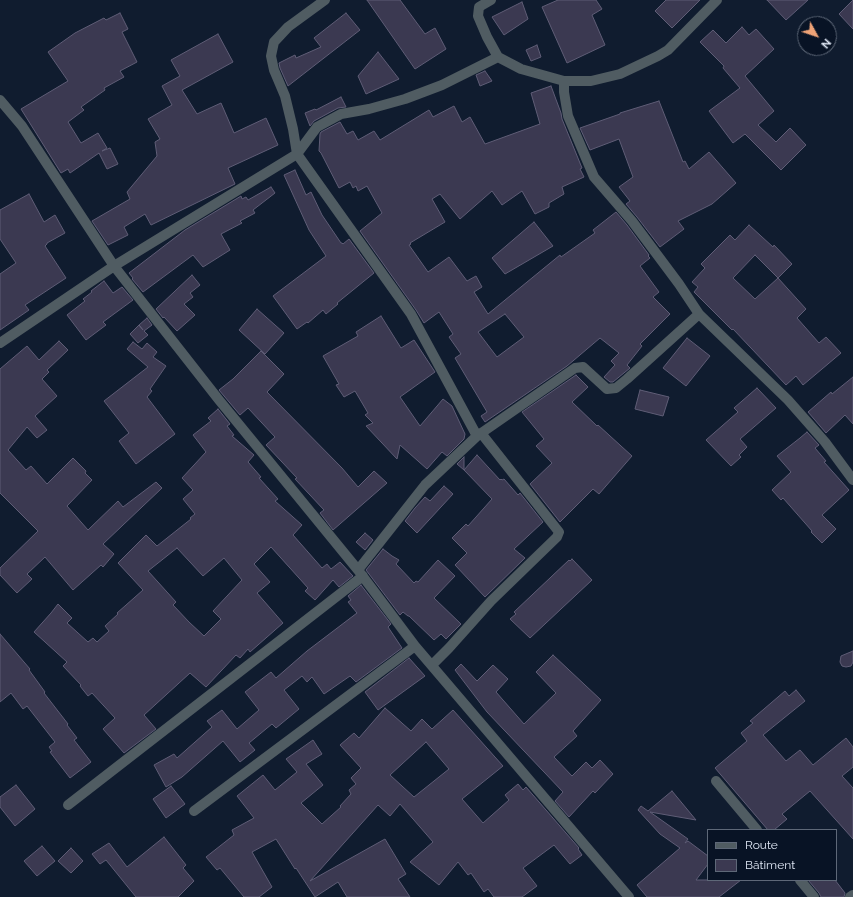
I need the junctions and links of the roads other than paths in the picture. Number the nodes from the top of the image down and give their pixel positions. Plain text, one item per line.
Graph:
1 (325, 0) edge
2 (491, 0) edge
3 (717, 0) edge
4 (498, 57) junction
5 (564, 81) junction
6 (0, 100) edge
7 (297, 154) junction
8 (114, 266) junction
9 (699, 314) junction
10 (0, 343) edge
11 (479, 434) junction
12 (853, 480) edge
13 (361, 573) junction
14 (416, 646) junction
15 (432, 665) junction
16 (716, 781) dead end
17 (68, 805) dead end
18 (194, 811) dead end
19 (756, 829) edge
20 (801, 881) edge
21 (853, 895) edge
22 (629, 897) edge
23 (814, 897) edge
24 (850, 897) edge

1 - 7 street
2 - 4 street
3 - 5 street
4 - 5 street
4 - 7 street
5 - 9 street
6 - 8 street
7 - 8 street
7 - 11 street
8 - 10 street
8 - 13 street
9 - 11 street
9 - 12 street
11 - 13 street
11 - 15 street
13 - 14 street
13 - 17 street
14 - 15 street
14 - 18 street
15 - 22 street
16 - 19 street
20 - 23 street
21 - 24 street

